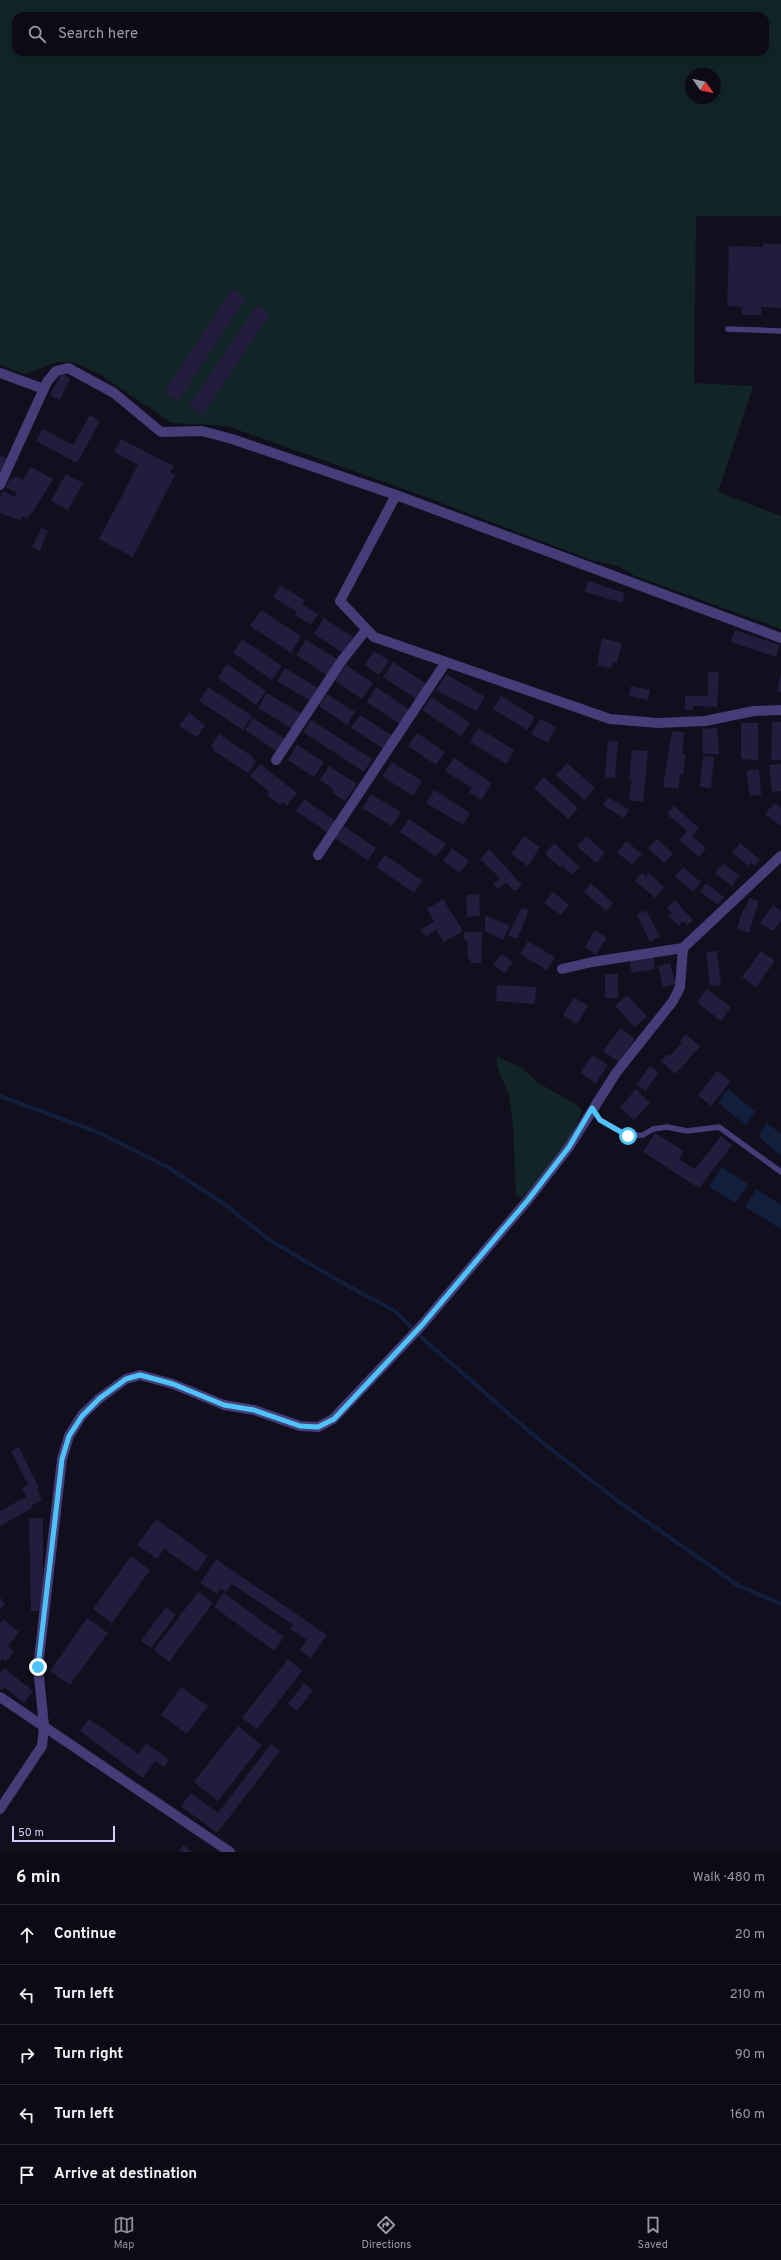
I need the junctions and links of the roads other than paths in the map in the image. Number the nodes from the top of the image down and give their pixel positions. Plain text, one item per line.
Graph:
1 (728, 329) dead end
2 (781, 331) edge
3 (0, 373) edge
4 (44, 389) junction
5 (0, 485) edge
6 (396, 495) junction
7 (366, 630) junction
8 (781, 638) edge
9 (446, 662) junction
10 (781, 710) edge
11 (276, 760) dead end
12 (318, 855) dead end
13 (781, 856) edge
14 (683, 948) junction
15 (562, 969) dead end
16 (592, 1108) junction
17 (781, 1172) edge
18 (0, 1697) edge
19 (44, 1726) junction
20 (0, 1809) edge
21 (230, 1852) edge

1 - 2 lane
3 - 4 street
4 - 5 street
4 - 6 street
6 - 7 street
6 - 8 street
7 - 9 street
7 - 11 street
9 - 10 street
9 - 12 street
13 - 14 street
14 - 15 street
14 - 16 street
16 - 17 lane
16 - 19 street
18 - 19 street
19 - 20 street
19 - 21 street

